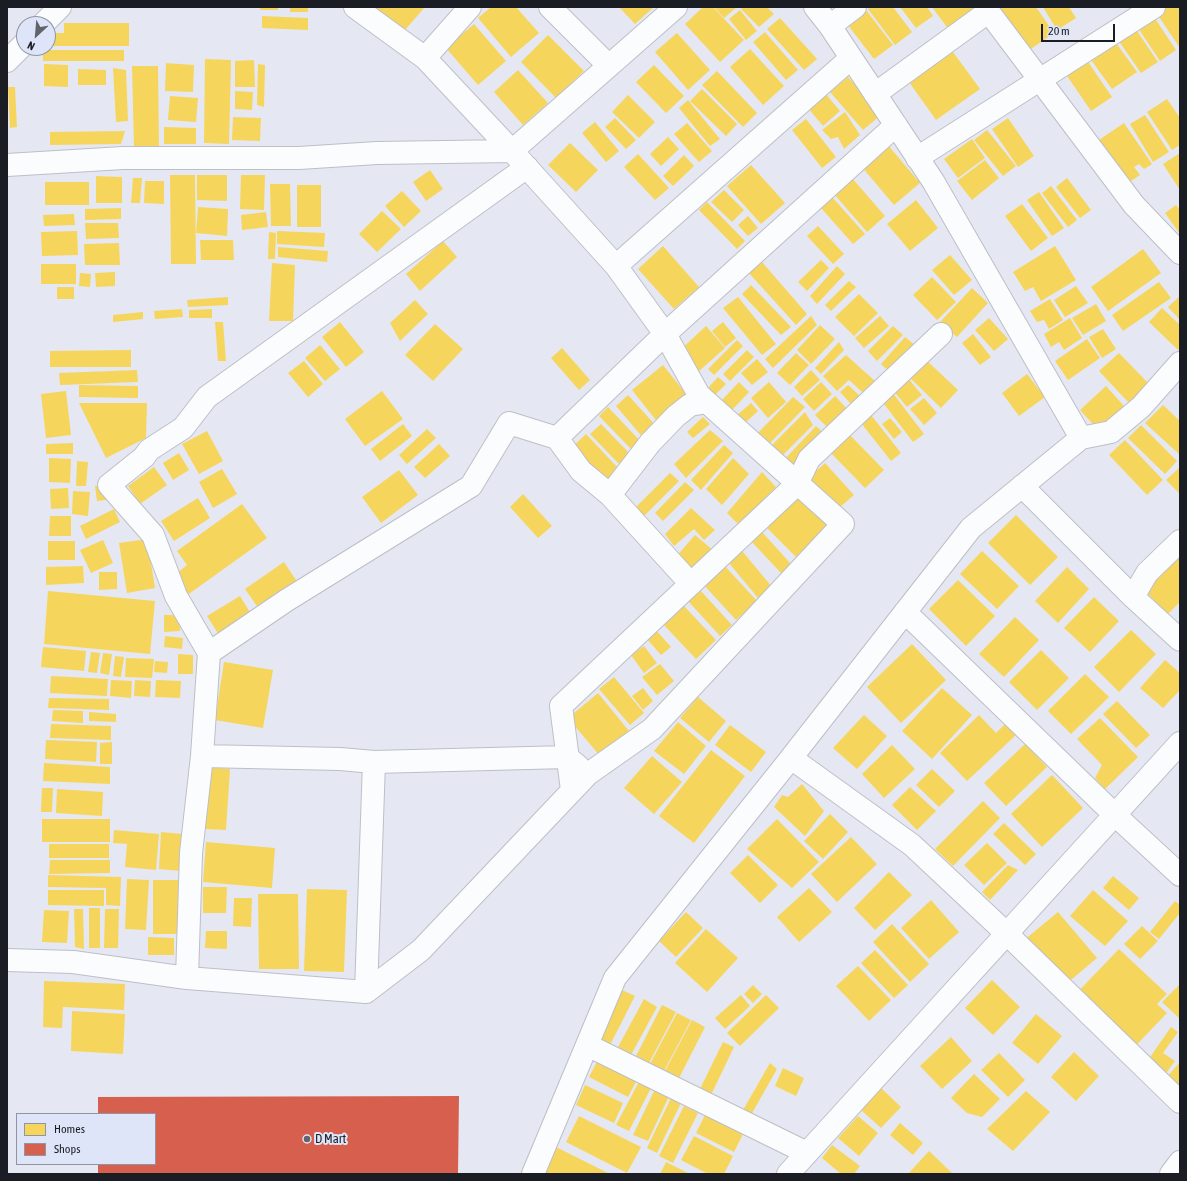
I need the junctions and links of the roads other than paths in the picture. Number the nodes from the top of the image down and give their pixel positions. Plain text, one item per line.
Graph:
1 (60, 7) edge
2 (355, 7) edge
3 (470, 7) edge
4 (550, 7) edge
5 (676, 7) edge
6 (815, 7) edge
7 (855, 7) edge
8 (1154, 7) edge
9 (987, 10) edge
10 (51, 16) edge
11 (830, 26) junction
12 (16, 52) edge
13 (425, 58) junction
14 (851, 58) junction
15 (7, 61) edge
16 (609, 66) junction
17 (1040, 80) junction
18 (875, 94) junction
19 (896, 125) junction
20 (512, 151) junction
21 (917, 158) junction
22 (7, 165) edge
23 (527, 167) junction
24 (1180, 253) edge
25 (616, 266) junction
26 (665, 334) junction
27 (941, 334) dead end
28 (1180, 363) edge
29 (707, 402) junction
30 (557, 438) junction
31 (1081, 438) junction
32 (797, 484) junction
33 (1022, 486) junction
34 (610, 495) junction
35 (1180, 541) edge
36 (691, 584) junction
37 (1133, 596) junction
38 (905, 612) junction
39 (1180, 640) edge
40 (209, 653) junction
41 (1180, 743) edge
42 (202, 756) junction
43 (567, 757) junction
44 (792, 758) junction
45 (374, 762) junction
46 (588, 774) junction
47 (572, 790) junction
48 (1115, 815) junction
49 (1180, 876) edge
50 (1006, 933) junction
51 (7, 960) edge
52 (187, 978) junction
53 (366, 992) junction
54 (587, 1045) junction
55 (1180, 1102) edge
56 (807, 1153) junction
57 (1180, 1162) edge
58 (533, 1174) edge
59 (788, 1174) edge
60 (1171, 1174) edge

1 - 10 street
2 - 13 street
3 - 13 street
4 - 16 street
5 - 16 street
6 - 11 street
7 - 11 street
8 - 17 street
9 - 17 street
9 - 18 street
11 - 14 street
12 - 15 street
13 - 20 street
14 - 18 street
14 - 25 street
16 - 20 street
17 - 21 street
17 - 24 street
18 - 19 street
19 - 21 street
19 - 26 street
20 - 22 street
20 - 23 street
21 - 31 street
23 - 25 street
23 - 40 street
25 - 26 street
26 - 29 street
26 - 30 street
27 - 32 street
28 - 31 street
29 - 32 street
29 - 34 street
30 - 34 street
30 - 40 street
31 - 33 street
32 - 36 street
32 - 46 street
33 - 37 street
33 - 38 street
34 - 36 street
35 - 37 street
36 - 43 street
37 - 39 street
38 - 44 street
38 - 48 street
40 - 42 street
41 - 48 street
42 - 45 street
42 - 52 street
43 - 45 street
43 - 46 street
43 - 47 street
44 - 50 street
44 - 54 street
45 - 53 street
46 - 47 street
47 - 53 street
48 - 49 street
48 - 50 street
50 - 55 street
50 - 56 street
51 - 52 street
52 - 53 street
54 - 56 street
54 - 58 street
56 - 59 street
57 - 60 street

